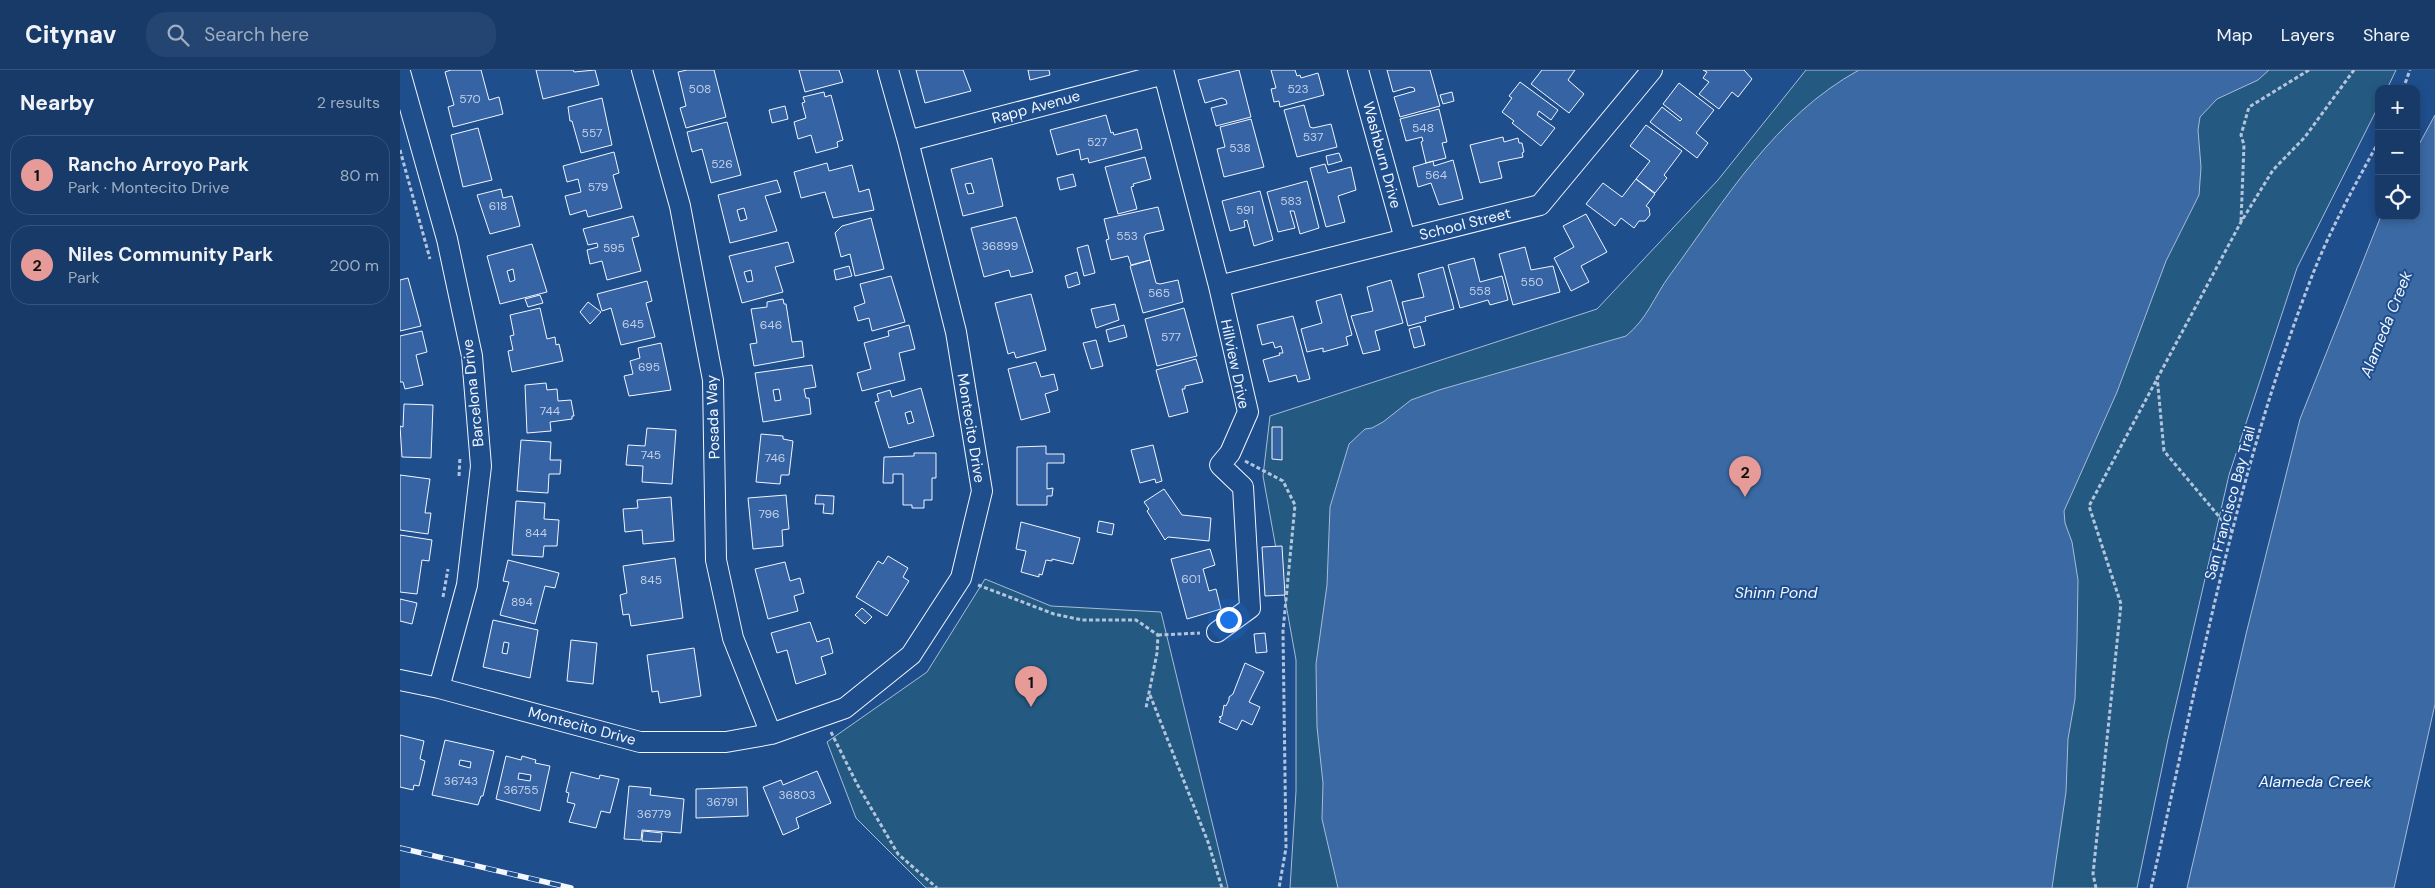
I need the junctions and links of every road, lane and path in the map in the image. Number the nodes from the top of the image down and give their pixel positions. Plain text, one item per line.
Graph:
1 (642, 70) edge
2 (888, 70) edge
3 (1358, 70) edge
4 (1652, 70) edge
5 (2309, 70) edge
6 (2354, 70) edge
7 (2410, 70) edge
8 (400, 72) edge
9 (1163, 72) edge
10 (2404, 85) edge
11 (908, 141) junction
12 (2375, 148) edge
13 (400, 150) edge
14 (2241, 222) junction
15 (1405, 239) junction
16 (431, 261) dead end
17 (1219, 286) junction
18 (2157, 376) junction
19 (460, 451) dead end
20 (1230, 452) junction
21 (459, 479) dead end
22 (2233, 533) junction
23 (449, 565) dead end
24 (961, 578) junction
25 (441, 604) dead end
26 (1217, 632) joint
27 (1158, 635) junction
28 (400, 680) edge
29 (439, 688) junction
30 (1150, 694) junction
31 (1146, 708) dead end
32 (823, 715) junction
33 (771, 734) junction
34 (937, 888) edge
35 (1222, 888) edge
36 (1279, 888) edge
37 (2096, 888) edge
38 (2151, 888) edge

1 - 33 street, Posada Way
2 - 11 street, Montecito Drive
3 - 15 street, Washburn Drive
4 - 15 street, School Street
5 - 14 path
6 - 14 path
7 - 10 path
8 - 29 street, Barcelona Drive
9 - 11 street, Rapp Avenue
9 - 17 street, Hillview Drive
11 - 24 street, Montecito Drive
12 - 22 path, San Francisco Bay Trail
13 - 16 path
14 - 18 path
15 - 17 street, School Street
17 - 20 street, Hillview Drive
18 - 22 path
18 - 37 path
19 - 21 path
20 - 26 street, Hillview Drive
20 - 36 path
22 - 38 path, San Francisco Bay Trail
23 - 25 path
24 - 27 path
24 - 32 street, Montecito Drive
26 - 27 path
27 - 30 path
28 - 29 street, Montecito Drive
29 - 33 street, Montecito Drive
30 - 31 path
30 - 35 path
32 - 33 street, Montecito Drive
32 - 34 path

